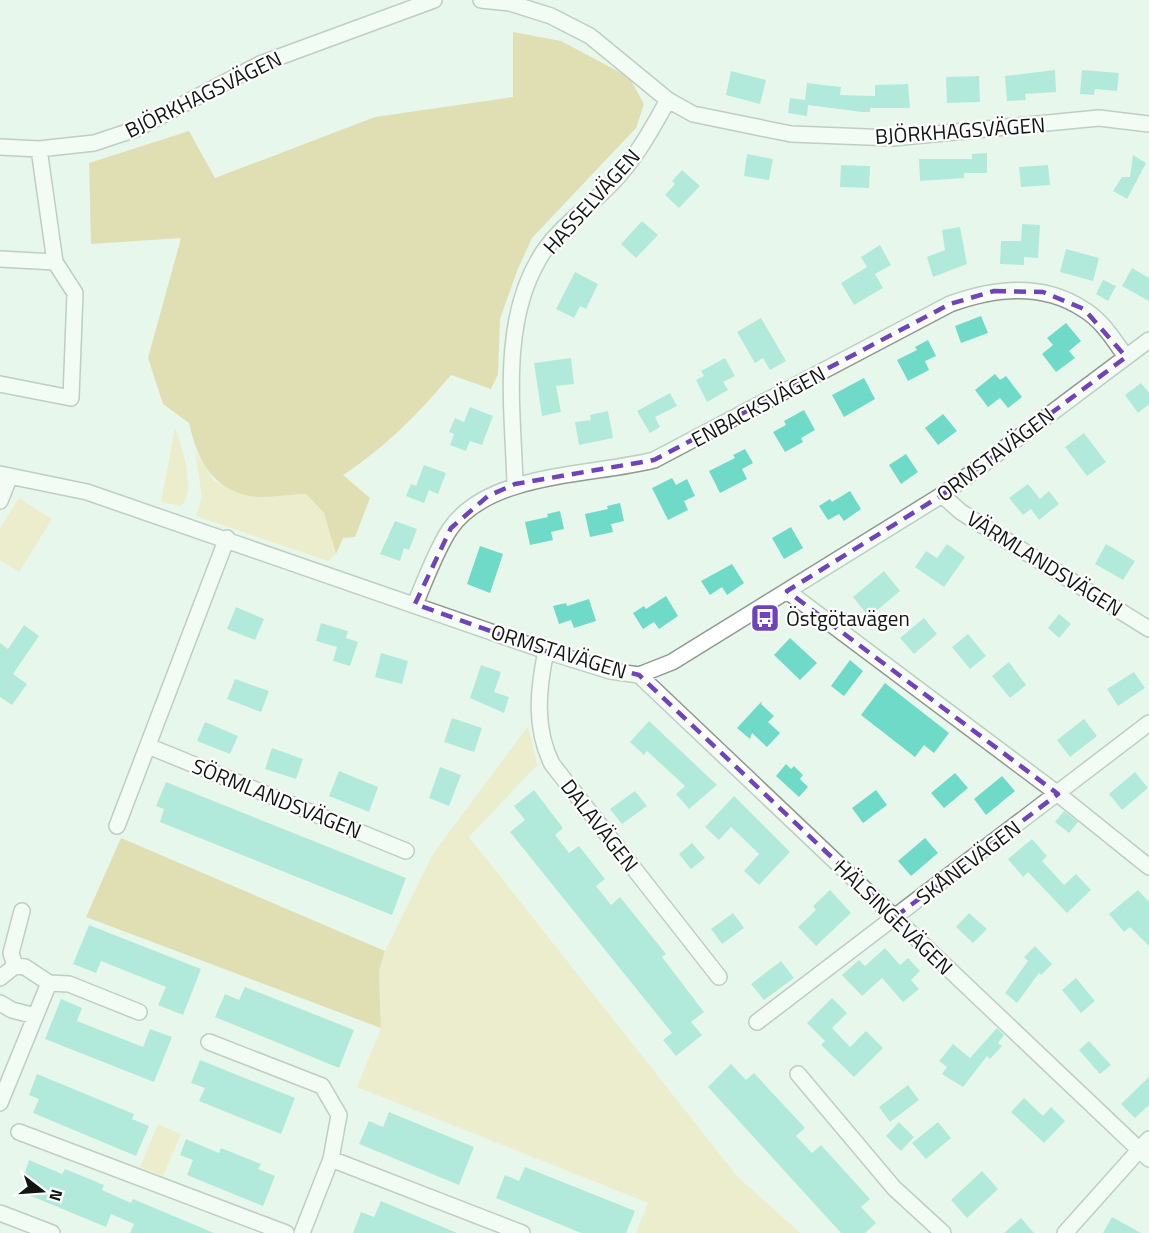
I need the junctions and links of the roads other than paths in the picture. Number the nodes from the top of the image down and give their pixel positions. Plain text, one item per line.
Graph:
1 (434, 0) edge
2 (481, 0) edge
3 (668, 100) junction
4 (1149, 124) edge
5 (0, 147) edge
6 (39, 149) junction
7 (0, 259) edge
8 (55, 262) junction
9 (1149, 340) edge
10 (1126, 357) junction
11 (0, 384) edge
12 (5, 475) edge
13 (515, 484) junction
14 (942, 495) junction
15 (0, 501) edge
16 (227, 538) junction
17 (787, 591) junction
18 (416, 604) junction
19 (1147, 623) edge
20 (546, 651) junction
21 (639, 675) junction
22 (1149, 723) edge
23 (148, 746) junction
24 (1058, 794) junction
25 (117, 826) dead end
26 (406, 851) dead end
27 (1149, 867) edge
28 (22, 911) dead end
29 (895, 917) junction
30 (15, 966) junction
31 (719, 977) dead end
32 (0, 978) edge
33 (49, 983) junction
34 (0, 1003) edge
35 (139, 1012) dead end
36 (35, 1016) junction
37 (757, 1022) dead end
38 (209, 1042) dead end
39 (798, 1074) dead end
40 (0, 1103) edge
41 (19, 1132) dead end
42 (1145, 1149) edge
43 (332, 1159) junction
44 (0, 1213) edge
45 (52, 1233) edge
46 (286, 1233) edge
47 (302, 1233) edge
48 (522, 1233) edge
49 (943, 1233) edge
50 (1065, 1233) edge

1 - 6 street, BJÖRKHAGSVÄGEN
2 - 3 street, BJÖRKHAGSVÄGEN
3 - 4 street, BJÖRKHAGSVÄGEN
3 - 13 street, HASSELVÄGEN
5 - 6 street, BJÖRKHAGSVÄGEN
6 - 8 street
7 - 8 street
8 - 11 street
9 - 10 street, ORMSTAVÄGEN
10 - 13 street, ENBACKSVÄGEN
10 - 14 street, ORMSTAVÄGEN
12 - 15 street
12 - 16 street, ORMSTAVÄGEN
13 - 18 street, ENBACKSVÄGEN
14 - 17 street, ORMSTAVÄGEN
14 - 19 street, VÄRMLANDSVÄGEN
16 - 18 street, ORMSTAVÄGEN
16 - 23 street
17 - 21 street, ORMSTAVÄGEN
17 - 24 street
18 - 20 street, ORMSTAVÄGEN
20 - 21 street, ORMSTAVÄGEN
20 - 31 street, DALAVÄGEN
21 - 29 street, HÄLSINGEVÄGEN
22 - 24 street, SKÅNEVÄGEN
23 - 25 street
23 - 26 street, SÖRMLANDSVÄGEN
24 - 27 street
24 - 29 street, SKÅNEVÄGEN
28 - 30 street
29 - 37 street, SKÅNEVÄGEN
29 - 42 street, HÄLSINGEVÄGEN
30 - 32 street
30 - 33 street
33 - 35 street
33 - 36 street
34 - 36 street
36 - 40 street
38 - 43 street
39 - 49 street
41 - 46 street
42 - 50 street
43 - 47 street
43 - 48 street
44 - 45 street

